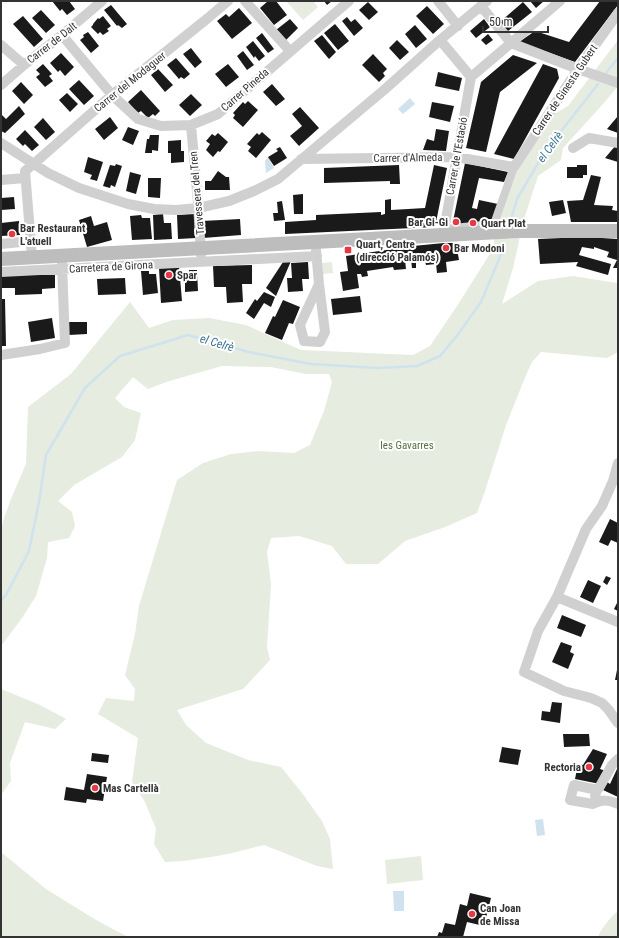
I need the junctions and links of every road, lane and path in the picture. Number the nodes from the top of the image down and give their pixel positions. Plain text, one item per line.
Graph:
1 (102, 1) edge
2 (228, 1) edge
3 (245, 1) edge
4 (349, 1) edge
5 (438, 1) edge
6 (560, 1) edge
7 (484, 4) edge
8 (618, 13) edge
9 (458, 26) junction
10 (62, 35) junction
11 (440, 40) junction
12 (511, 43) junction
13 (1, 45) edge
14 (290, 51) junction
15 (24, 65) junction
16 (578, 69) junction
17 (471, 77) junction
18 (618, 83) edge
19 (1, 85) edge
20 (112, 95) junction
21 (191, 125) junction
22 (1, 143) edge
23 (618, 143) edge
24 (573, 148) dead end
25 (456, 157) junction
26 (302, 159) junction
27 (33, 164) junction
28 (514, 168) junction
29 (25, 178) junction
30 (1, 180) edge
31 (198, 208) junction
32 (618, 231) edge
33 (444, 232) junction
34 (30, 242) junction
35 (315, 242) junction
36 (1, 244) edge
37 (201, 255) junction
38 (316, 256) junction
39 (32, 257) junction
40 (1, 259) edge
41 (62, 263) junction
42 (1, 272) edge
43 (319, 284) junction
44 (1, 355) edge
45 (618, 463) edge
46 (556, 597) junction
47 (618, 622) edge
48 (618, 722) edge
49 (618, 759) edge
50 (597, 790) junction
51 (593, 804) junction
52 (618, 804) edge

1 - 10 street, Carrer de Dalt
2 - 20 street, Carrer del Modaguer
3 - 14 street
4 - 14 street, Carrer Pineda
5 - 9 street
6 - 12 street
7 - 9 street
7 - 12 street
8 - 16 street, Carrer de Ginesta Gubert
9 - 11 street
10 - 15 street, Carrer de Dalt
10 - 20 street, Carrer Pineda
11 - 17 street
11 - 26 street
12 - 16 street
12 - 17 street
13 - 15 street
14 - 21 street, Carrer Pineda
15 - 19 street, Carrer de Dalt
16 - 18 street
16 - 28 street, Carrer de Ginesta Gubert
17 - 25 street, Carrer de l'Estació
20 - 21 street, Carrer Pineda
20 - 27 street, Carrer del Modaguer
21 - 31 street, Travessera del Tren
22 - 27 street
23 - 24 street
25 - 26 street, Carrer d'Almeda
25 - 28 street, Carrer d'Almeda
25 - 33 street, Carrer de l'Estació
26 - 31 street
27 - 29 street, Carrer del Modaguer
27 - 31 street
28 - 33 street
29 - 30 street
29 - 34 street
31 - 37 street, Travessera del Tren
32 - 33 main road
33 - 35 main road
34 - 36 street
34 - 39 street
35 - 37 main road
35 - 38 street
37 - 38 street
37 - 41 main road
38 - 43 street
39 - 40 main road
39 - 41 main road
41 - 42 street, Carretera de Girona
41 - 44 street
43 - 43 street
45 - 46 street
46 - 47 street
46 - 48 street
49 - 50 street
50 - 51 street
50 - 51 street
51 - 52 street

